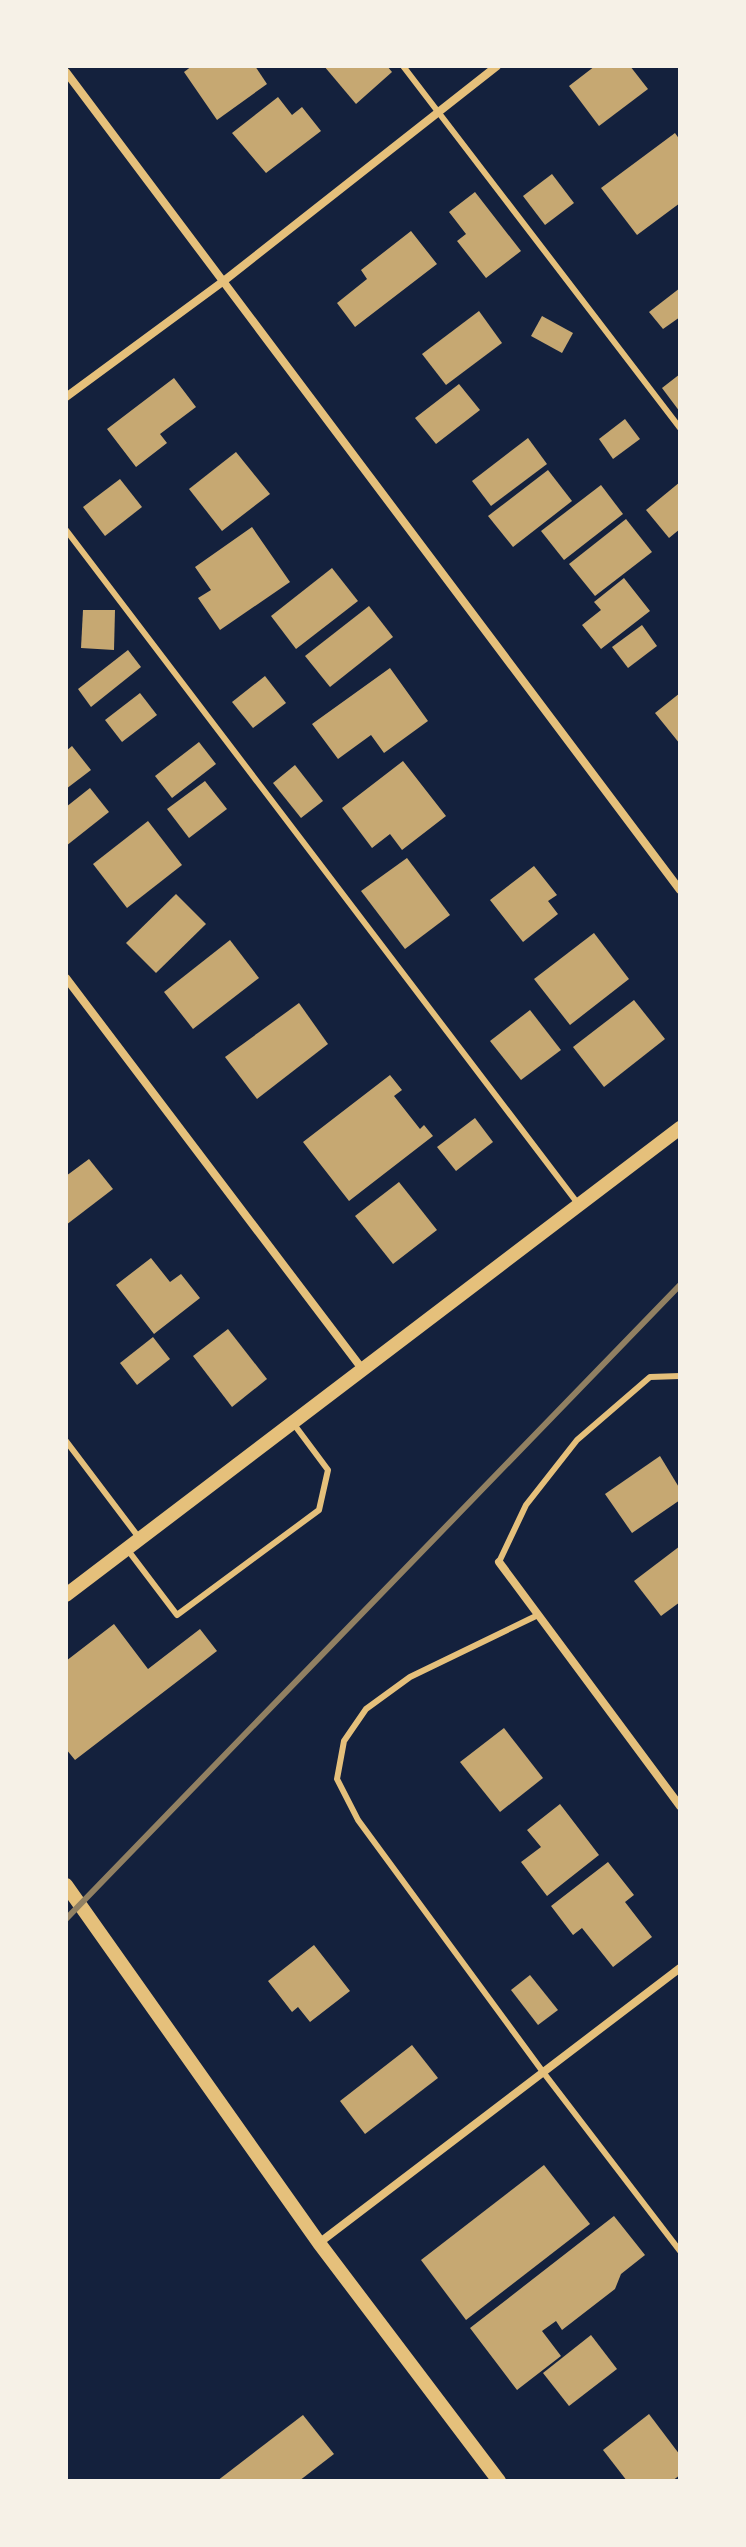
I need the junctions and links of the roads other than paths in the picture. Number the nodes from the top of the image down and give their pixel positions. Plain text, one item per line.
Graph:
1 (403, 66) edge
2 (497, 66) edge
3 (66, 72) edge
4 (438, 112) junction
5 (225, 280) junction
6 (66, 397) edge
7 (680, 428) edge
8 (66, 530) edge
9 (680, 890) edge
10 (66, 978) edge
11 (680, 1128) edge
12 (579, 1205) junction
13 (363, 1370) junction
14 (680, 1376) edge
15 (293, 1423) junction
16 (66, 1441) edge
17 (140, 1539) junction
18 (127, 1549) junction
19 (499, 1562) joint
20 (66, 1595) edge
21 (538, 1615) junction
22 (680, 1806) edge
23 (66, 1885) edge
24 (680, 1968) edge
25 (543, 2072) junction
26 (319, 2243) junction
27 (680, 2251) edge
28 (499, 2481) edge

1 - 4 lane
2 - 4 street
3 - 5 street
4 - 5 street
4 - 7 lane
5 - 6 street
5 - 9 street
8 - 12 lane
10 - 13 street
11 - 12 street
12 - 13 street
13 - 15 street
14 - 19 lane
15 - 17 street
15 - 18 lane
16 - 17 lane
17 - 18 street
18 - 20 street
19 - 21 street
21 - 22 street
21 - 25 lane
23 - 26 street
24 - 25 street
25 - 26 street
25 - 27 lane
26 - 28 street

